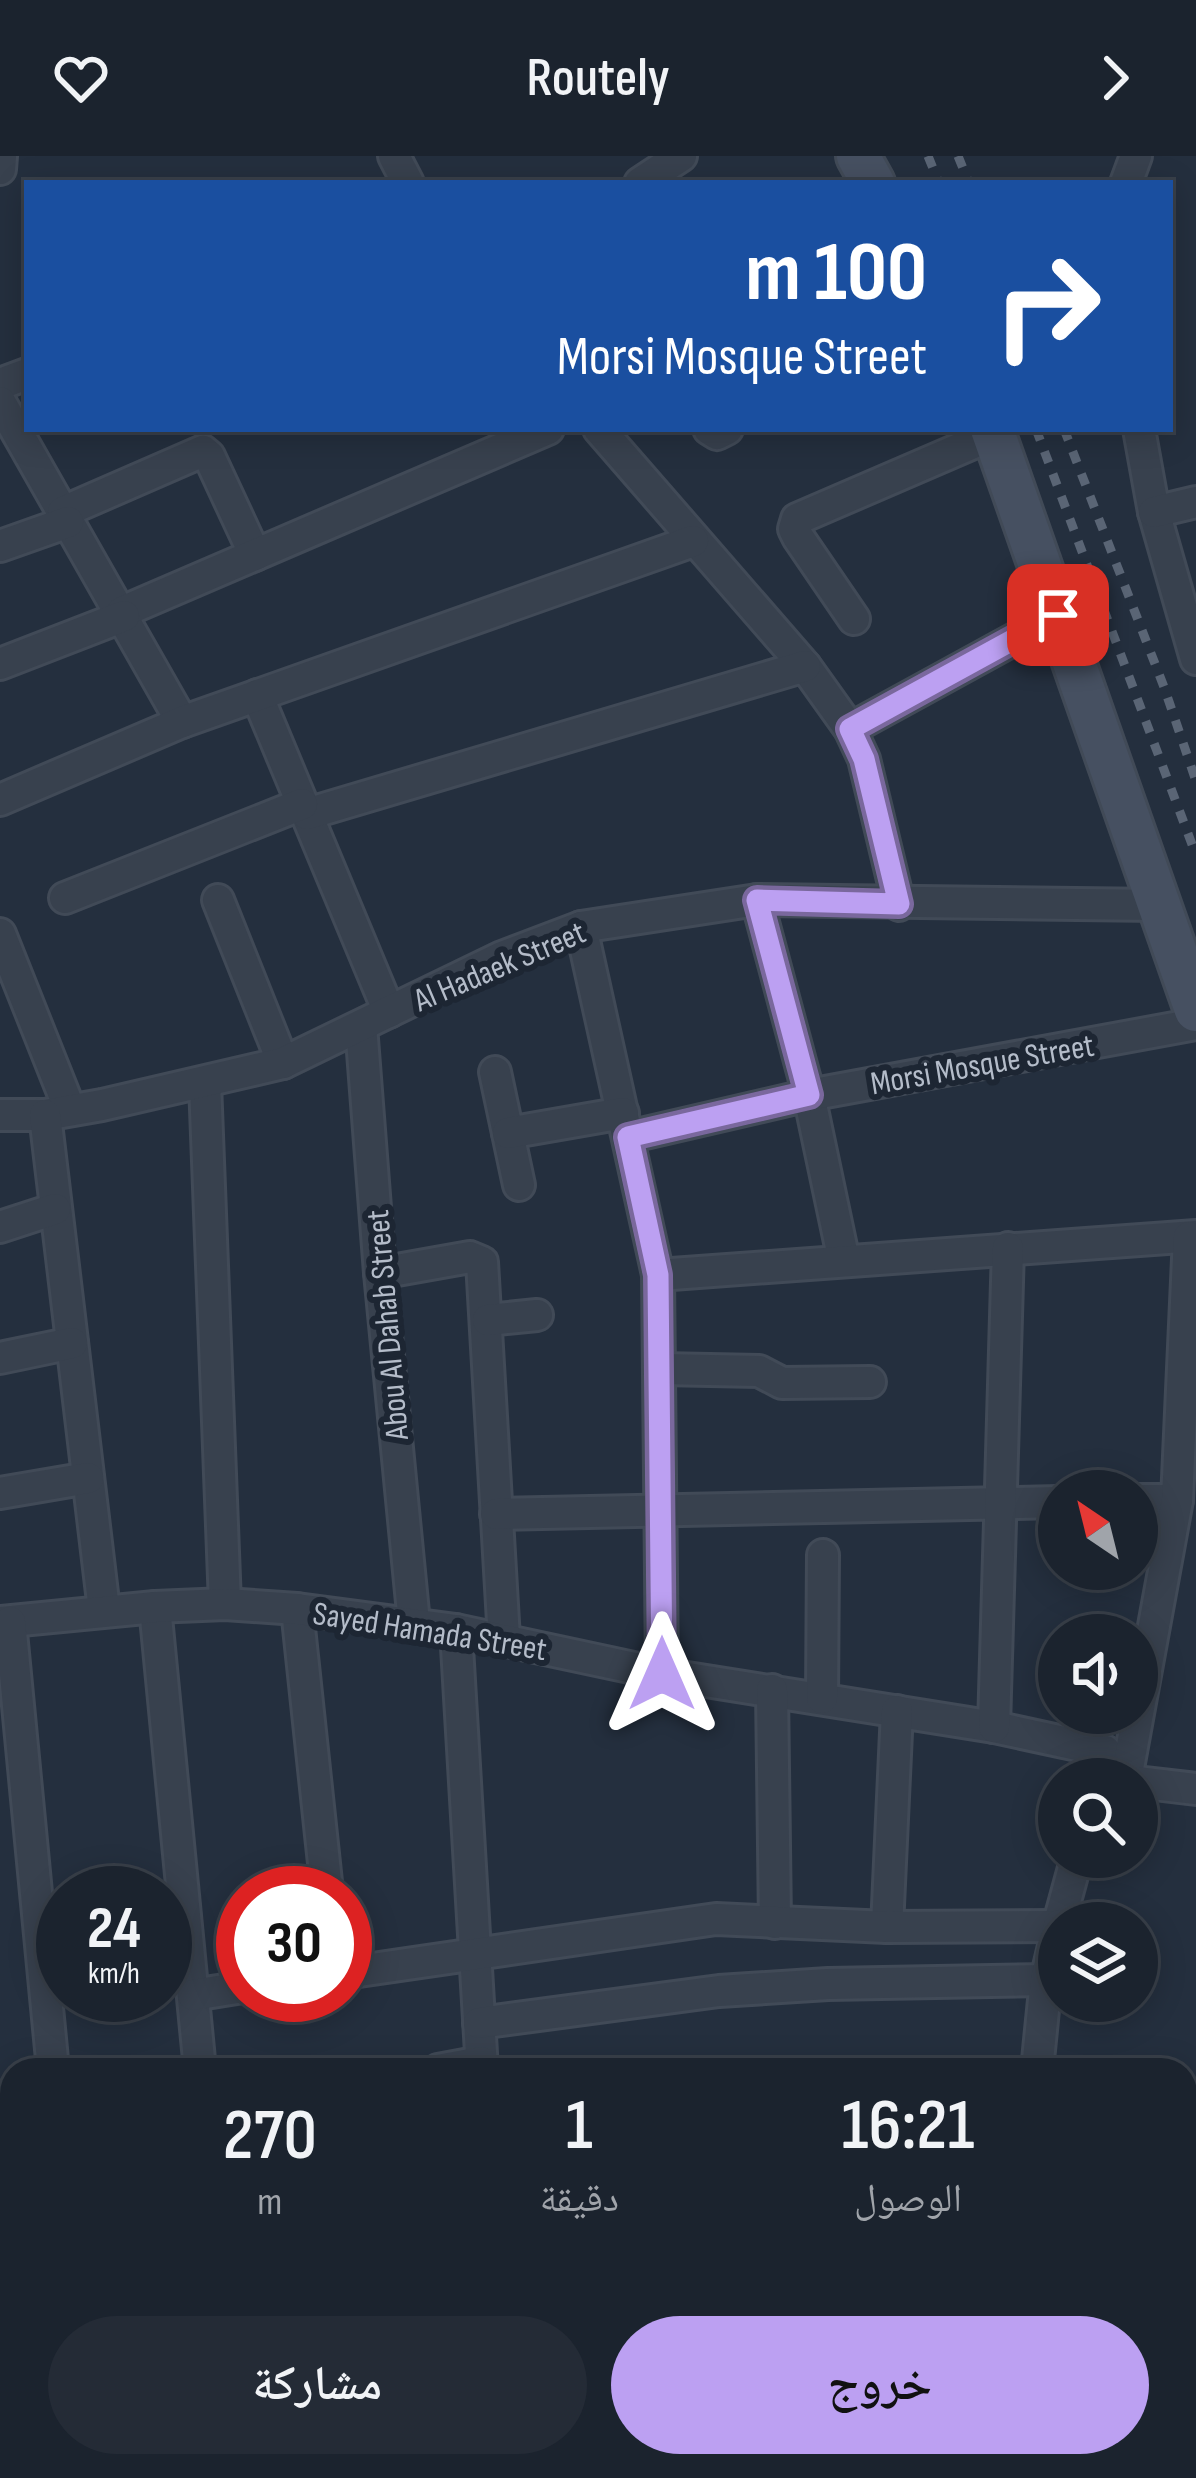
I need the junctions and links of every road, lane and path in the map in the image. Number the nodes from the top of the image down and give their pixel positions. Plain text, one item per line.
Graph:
1 (1, 156) edge
2 (681, 156) edge
3 (0, 169) edge
4 (645, 180) edge
5 (0, 402) edge
6 (541, 432) edge
7 (601, 432) edge
8 (991, 432) edge
9 (993, 432) edge
10 (1140, 432) edge
11 (8, 436) edge
12 (1196, 502) edge
13 (1154, 512) junction
14 (66, 517) junction
15 (693, 542) junction
16 (0, 546) edge
17 (255, 555) junction
18 (123, 614) junction
19 (1058, 615) junction
20 (1190, 618) edge
21 (854, 619) dead end
22 (1196, 659) edge
23 (0, 664) edge
24 (805, 666) junction
25 (257, 695) junction
26 (182, 722) junction
27 (850, 729) junction
28 (0, 800) edge
29 (304, 809) junction
30 (65, 898) dead end
31 (218, 900) dead end
32 (757, 900) junction
33 (899, 904) junction
34 (1159, 905) junction
35 (581, 927) junction
36 (0, 934) edge
37 (1196, 1010) edge
38 (375, 1019) junction
39 (1196, 1024) edge
40 (283, 1063) junction
41 (495, 1072) dead end
42 (205, 1083) junction
43 (809, 1095) junction
44 (57, 1112) junction
45 (0, 1115) edge
46 (625, 1125) junction
47 (508, 1133) junction
48 (519, 1185) dead end
49 (56, 1209) junction
50 (0, 1227) edge
51 (1193, 1236) edge
52 (1008, 1248) junction
53 (844, 1261) junction
54 (380, 1273) junction
55 (658, 1275) junction
56 (537, 1316) dead end
57 (488, 1320) junction
58 (73, 1343) junction
59 (0, 1358) edge
60 (662, 1370) junction
61 (870, 1382) dead end
62 (88, 1478) junction
63 (0, 1493) edge
64 (1158, 1500) edge
65 (1177, 1500) junction
66 (1038, 1502) edge
67 (1000, 1503) junction
68 (662, 1509) junction
69 (496, 1514) junction
70 (823, 1555) dead end
71 (225, 1604) junction
72 (155, 1607) junction
73 (297, 1609) junction
74 (104, 1610) junction
75 (5, 1622) edge
76 (414, 1623) junction
77 (456, 1630) junction
78 (504, 1639) junction
79 (662, 1674) junction
80 (772, 1690) junction
81 (821, 1698) junction
82 (897, 1711) junction
83 (994, 1726) junction
84 (1082, 1758) edge
85 (1129, 1758) edge
86 (1158, 1784) edge
87 (1196, 1789) edge
88 (324, 1866) edge
89 (775, 1923) junction
90 (1038, 1925) edge
91 (886, 1928) junction
92 (475, 1954) junction
93 (372, 1968) edge
94 (1038, 1980) edge
95 (216, 1992) edge
96 (193, 1995) junction
97 (1042, 2022) edge
98 (479, 2023) junction
99 (51, 2058) edge
100 (199, 2058) edge
101 (481, 2058) edge
102 (1038, 2058) edge

1 - 3 street
2 - 4 street
5 - 11 street
6 - 17 street
7 - 15 street
8 - 21 street
9 - 19 main road
10 - 13 street
11 - 14 street
12 - 13 street
13 - 20 street
14 - 16 street
14 - 17 street
14 - 18 street
15 - 24 street
15 - 25 street
17 - 18 street
18 - 23 street
18 - 26 street
19 - 27 street
19 - 34 main road
20 - 22 street
24 - 27 street
24 - 29 street
25 - 26 street
25 - 29 street, Abou Al Dahab Street
26 - 28 street
27 - 33 street
29 - 30 street
29 - 38 street, Abou Al Dahab Street
31 - 40 street
32 - 33 street, Al Hadaek Street
32 - 35 street, Al Hadaek Street
32 - 43 street
33 - 34 street, Al Hadaek Street
34 - 37 main road
35 - 38 street, Al Hadaek Street
35 - 46 street
36 - 44 street
38 - 40 street, Al Hadaek Street
38 - 54 street, Abou Al Dahab Street
39 - 43 street, Morsi Mosque Street
40 - 42 street, Al Hadaek Street
41 - 47 street
42 - 44 street, Al Hadaek Street
42 - 71 street
43 - 46 street, Morsi Mosque Street
43 - 53 street
44 - 45 street, Al Hadaek Street
44 - 49 street
46 - 47 street, Morsi Mosque Street
46 - 55 street
47 - 48 street
49 - 50 street
49 - 58 street
51 - 52 street
51 - 65 street
52 - 53 street
52 - 67 street
53 - 55 street
54 - 57 street
54 - 76 street, Abou Al Dahab Street
55 - 60 street
56 - 57 street
57 - 69 street
58 - 59 street
58 - 62 street
60 - 61 street
60 - 68 street
62 - 63 street
62 - 74 street
64 - 65 street
65 - 85 street
66 - 67 street
67 - 68 street
67 - 83 street
68 - 69 street
68 - 79 street
69 - 78 street
70 - 81 street
71 - 72 street, Sayed Hamada Street
71 - 73 street, Sayed Hamada Street
72 - 74 street, Sayed Hamada Street
72 - 96 street
73 - 76 street, Sayed Hamada Street
73 - 88 street
74 - 75 street, Sayed Hamada Street
75 - 99 street
76 - 77 street, Sayed Hamada Street
77 - 78 street, Sayed Hamada Street
77 - 92 street
78 - 79 street, Sayed Hamada Street
79 - 80 street, Sayed Hamada Street
80 - 81 street, Sayed Hamada Street
80 - 89 street
81 - 82 street, Sayed Hamada Street
82 - 83 street, Sayed Hamada Street
82 - 91 street
83 - 84 street, Sayed Hamada Street
86 - 87 street
89 - 91 street
89 - 92 street
90 - 91 street
92 - 93 street
92 - 98 street
94 - 98 street
95 - 96 street
96 - 100 street
97 - 102 street
98 - 101 street

